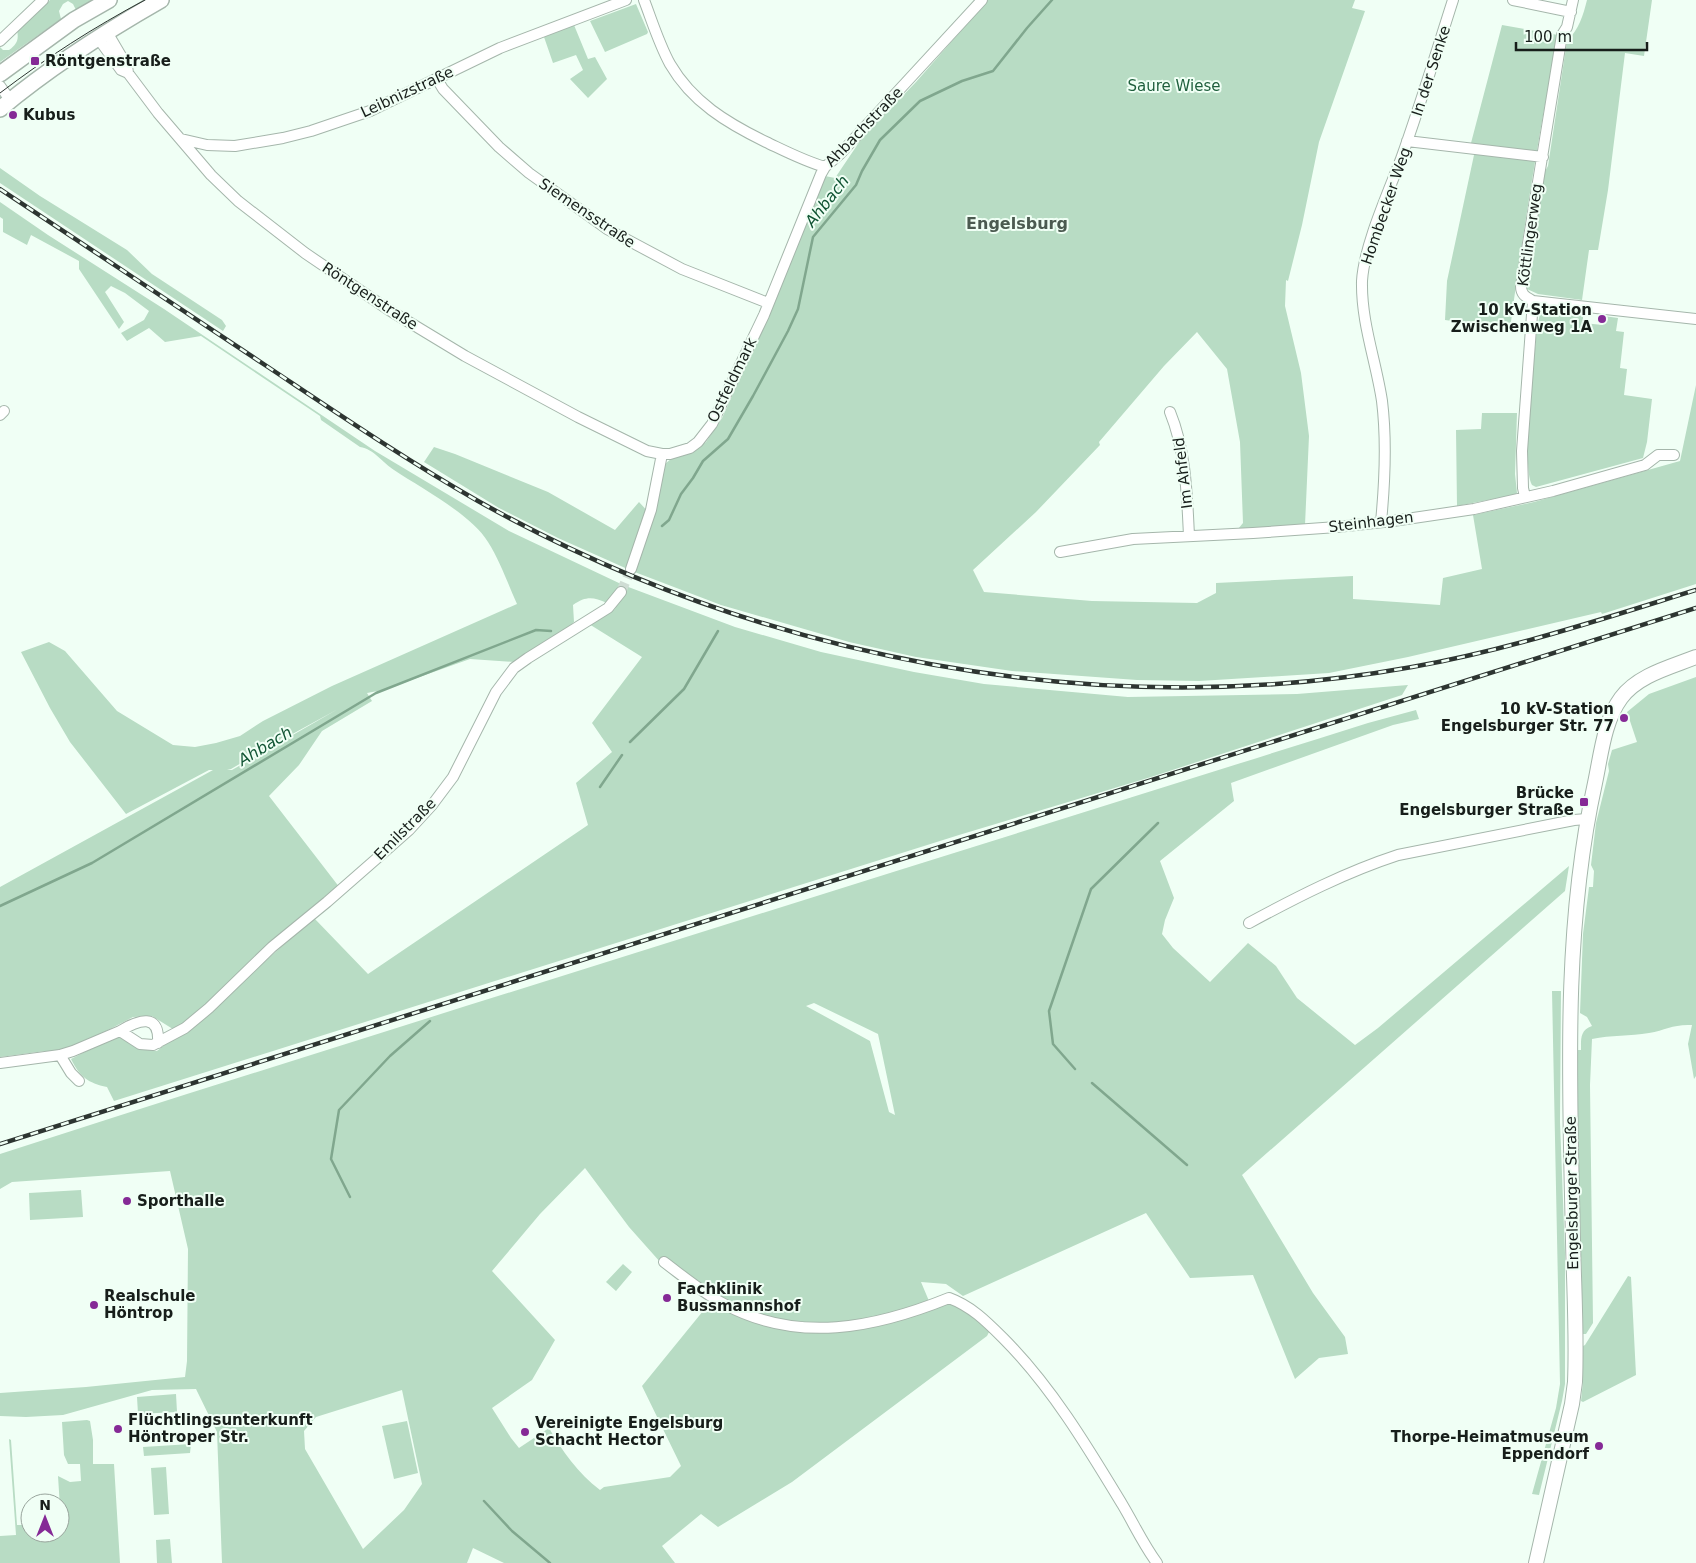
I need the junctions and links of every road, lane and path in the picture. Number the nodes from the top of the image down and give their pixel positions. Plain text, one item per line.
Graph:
1 (43, 0) edge
2 (109, 0) edge
3 (161, 0) edge
4 (624, 0) edge
5 (644, 0) edge
6 (982, 0) edge
7 (1453, 0) edge
8 (1513, 0) edge
9 (1573, 0) edge
10 (88, 12) junction
11 (1571, 12) junction
12 (102, 35) junction
13 (0, 41) edge
14 (0, 74) edge
15 (437, 79) junction
16 (0, 86) edge
17 (5, 104) edge
18 (181, 139) junction
19 (1407, 141) junction
20 (1543, 157) junction
21 (825, 167) junction
22 (1533, 301) junction
23 (768, 303) junction
24 (1696, 319) edge
25 (1170, 412) dead end
26 (662, 454) junction
27 (1674, 456) dead end
28 (1525, 497) junction
29 (1381, 522) junction
30 (1189, 536) junction
31 (1060, 552) dead end
32 (631, 569) tunnel mouth
33 (621, 592) tunnel mouth
34 (1696, 657) edge
35 (1587, 819) junction
36 (1250, 923) dead end
37 (120, 1031) junction
38 (158, 1043) junction
39 (60, 1055) junction
40 (0, 1062) edge
41 (79, 1081) dead end
42 (664, 1262) dead end
43 (1156, 1563) edge
44 (1536, 1563) edge

1 - 13 street
2 - 10 main road
3 - 12 main road
4 - 15 street, Leibnizstraße
5 - 21 street
6 - 21 street, Ahbachstraße
7 - 19 street, In der Senke
8 - 11 street
9 - 11 street, Köttlingerweg
10 - 12 main road
10 - 14 main road
11 - 20 street, Köttlingerweg
12 - 17 main road
12 - 18 street, Röntgenstraße
15 - 18 street, Leibnizstraße
15 - 23 street, Siemensstraße
16 - 17 street
18 - 26 street, Röntgenstraße
19 - 20 street, Hombecker Weg
19 - 29 street, Hombecker Weg
20 - 22 street, Köttlingerweg
21 - 23 street, Ahbachstraße
22 - 24 street
22 - 28 street, Köttlingerweg
23 - 26 street, Ostfeldmark
25 - 30 street, Im Ahfeld
26 - 32 street
27 - 28 street, Steinhagen
28 - 29 street, Steinhagen
29 - 30 street, Steinhagen
30 - 31 street, Steinhagen
33 - 38 street, Emilstraße
34 - 35 street, Engelsburger Straße
35 - 36 street
35 - 44 street, Engelsburger Straße
37 - 38 street
37 - 38 street
37 - 39 street
39 - 40 street
39 - 41 street
42 - 43 street

